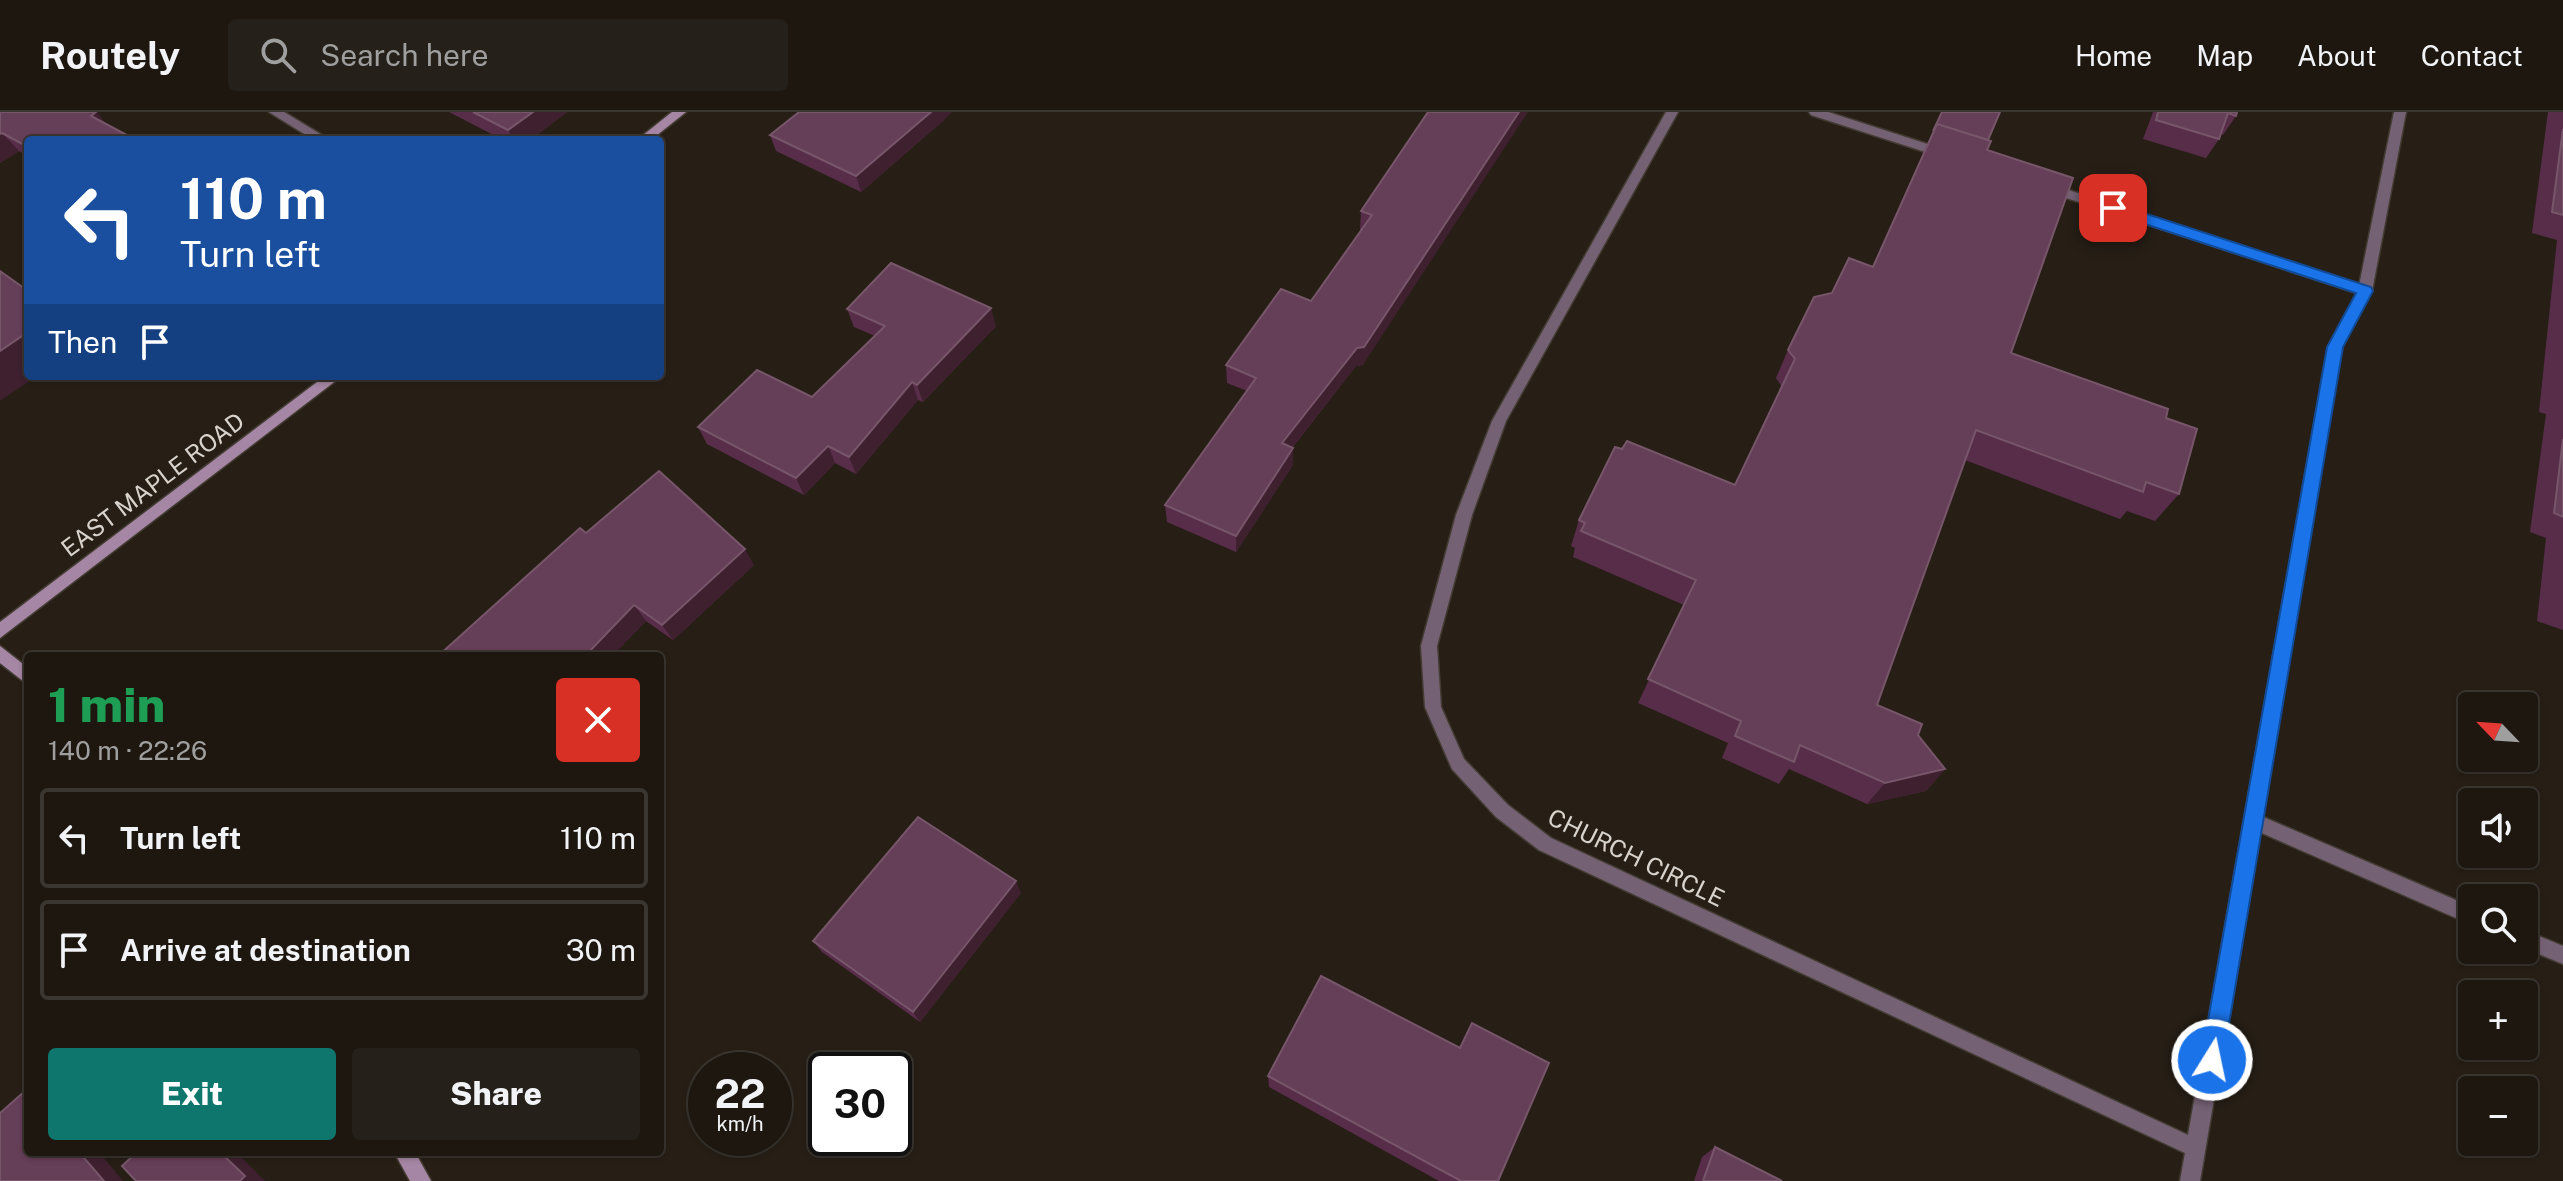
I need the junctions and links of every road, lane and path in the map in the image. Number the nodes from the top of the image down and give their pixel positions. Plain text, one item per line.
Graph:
1 (275, 112) edge
2 (680, 112) edge
3 (1672, 112) edge
4 (1815, 112) edge
5 (2400, 112) edge
6 (317, 136) edge
7 (648, 136) edge
8 (1962, 160) edge
9 (2037, 184) edge
10 (2365, 291) junction
11 (330, 380) edge
12 (0, 631) edge
13 (0, 653) edge
14 (24, 674) edge
15 (2254, 821) junction
16 (2458, 910) edge
17 (2538, 945) edge
18 (2563, 955) edge
19 (2197, 1149) junction
20 (406, 1156) edge
21 (421, 1181) edge
22 (2190, 1181) edge

1 - 6 street
2 - 7 main road
3 - 19 street, CHURCH CIRCLE
4 - 8 street
5 - 10 street
9 - 10 street
10 - 15 street
11 - 12 main road, EAST MAPLE ROAD
13 - 14 main road
15 - 16 street
15 - 19 street
17 - 18 street
19 - 22 street
20 - 21 main road

